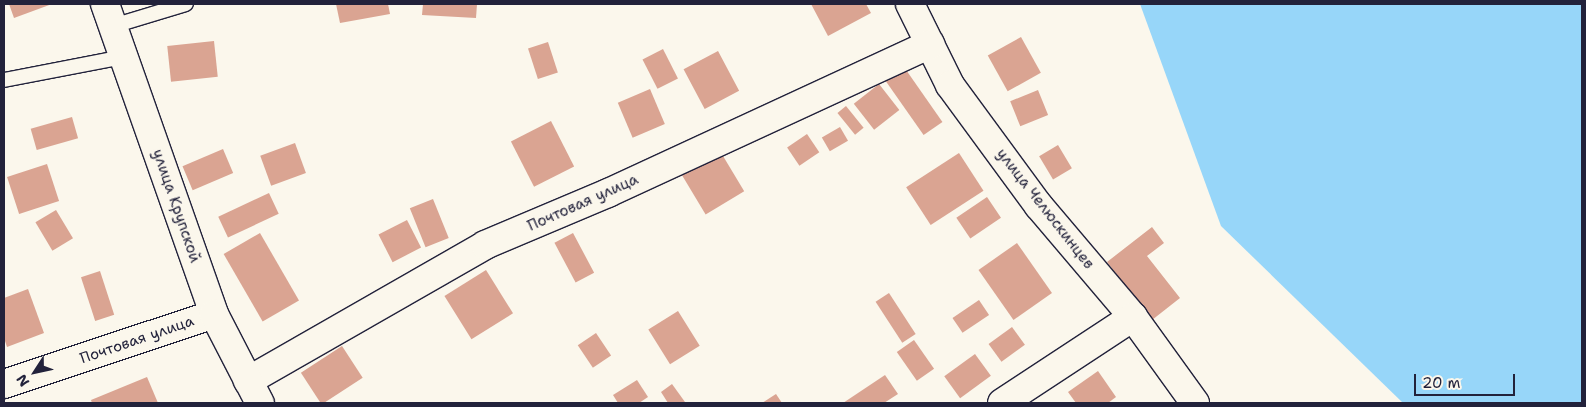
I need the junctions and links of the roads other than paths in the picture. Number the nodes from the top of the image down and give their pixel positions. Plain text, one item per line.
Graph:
1 (186, 4) edge
2 (910, 4) edge
3 (109, 15) edge
4 (930, 44) junction
5 (124, 57) junction
6 (4, 80) edge
7 (214, 314) junction
8 (1133, 317) junction
9 (4, 384) edge
10 (254, 392) edge
11 (1002, 403) edge
12 (1195, 403) edge

1 - 3 lane
2 - 4 street, улица Челюскинцев
3 - 5 street, улица Крупской
4 - 8 street, улица Челюскинцев
4 - 10 street, Почтовая улица
5 - 6 lane
5 - 7 street, улица Крупской
7 - 9 street, Почтовая улица
7 - 10 street, улица Крупской
8 - 11 street
8 - 12 street, улица Челюскинцев

